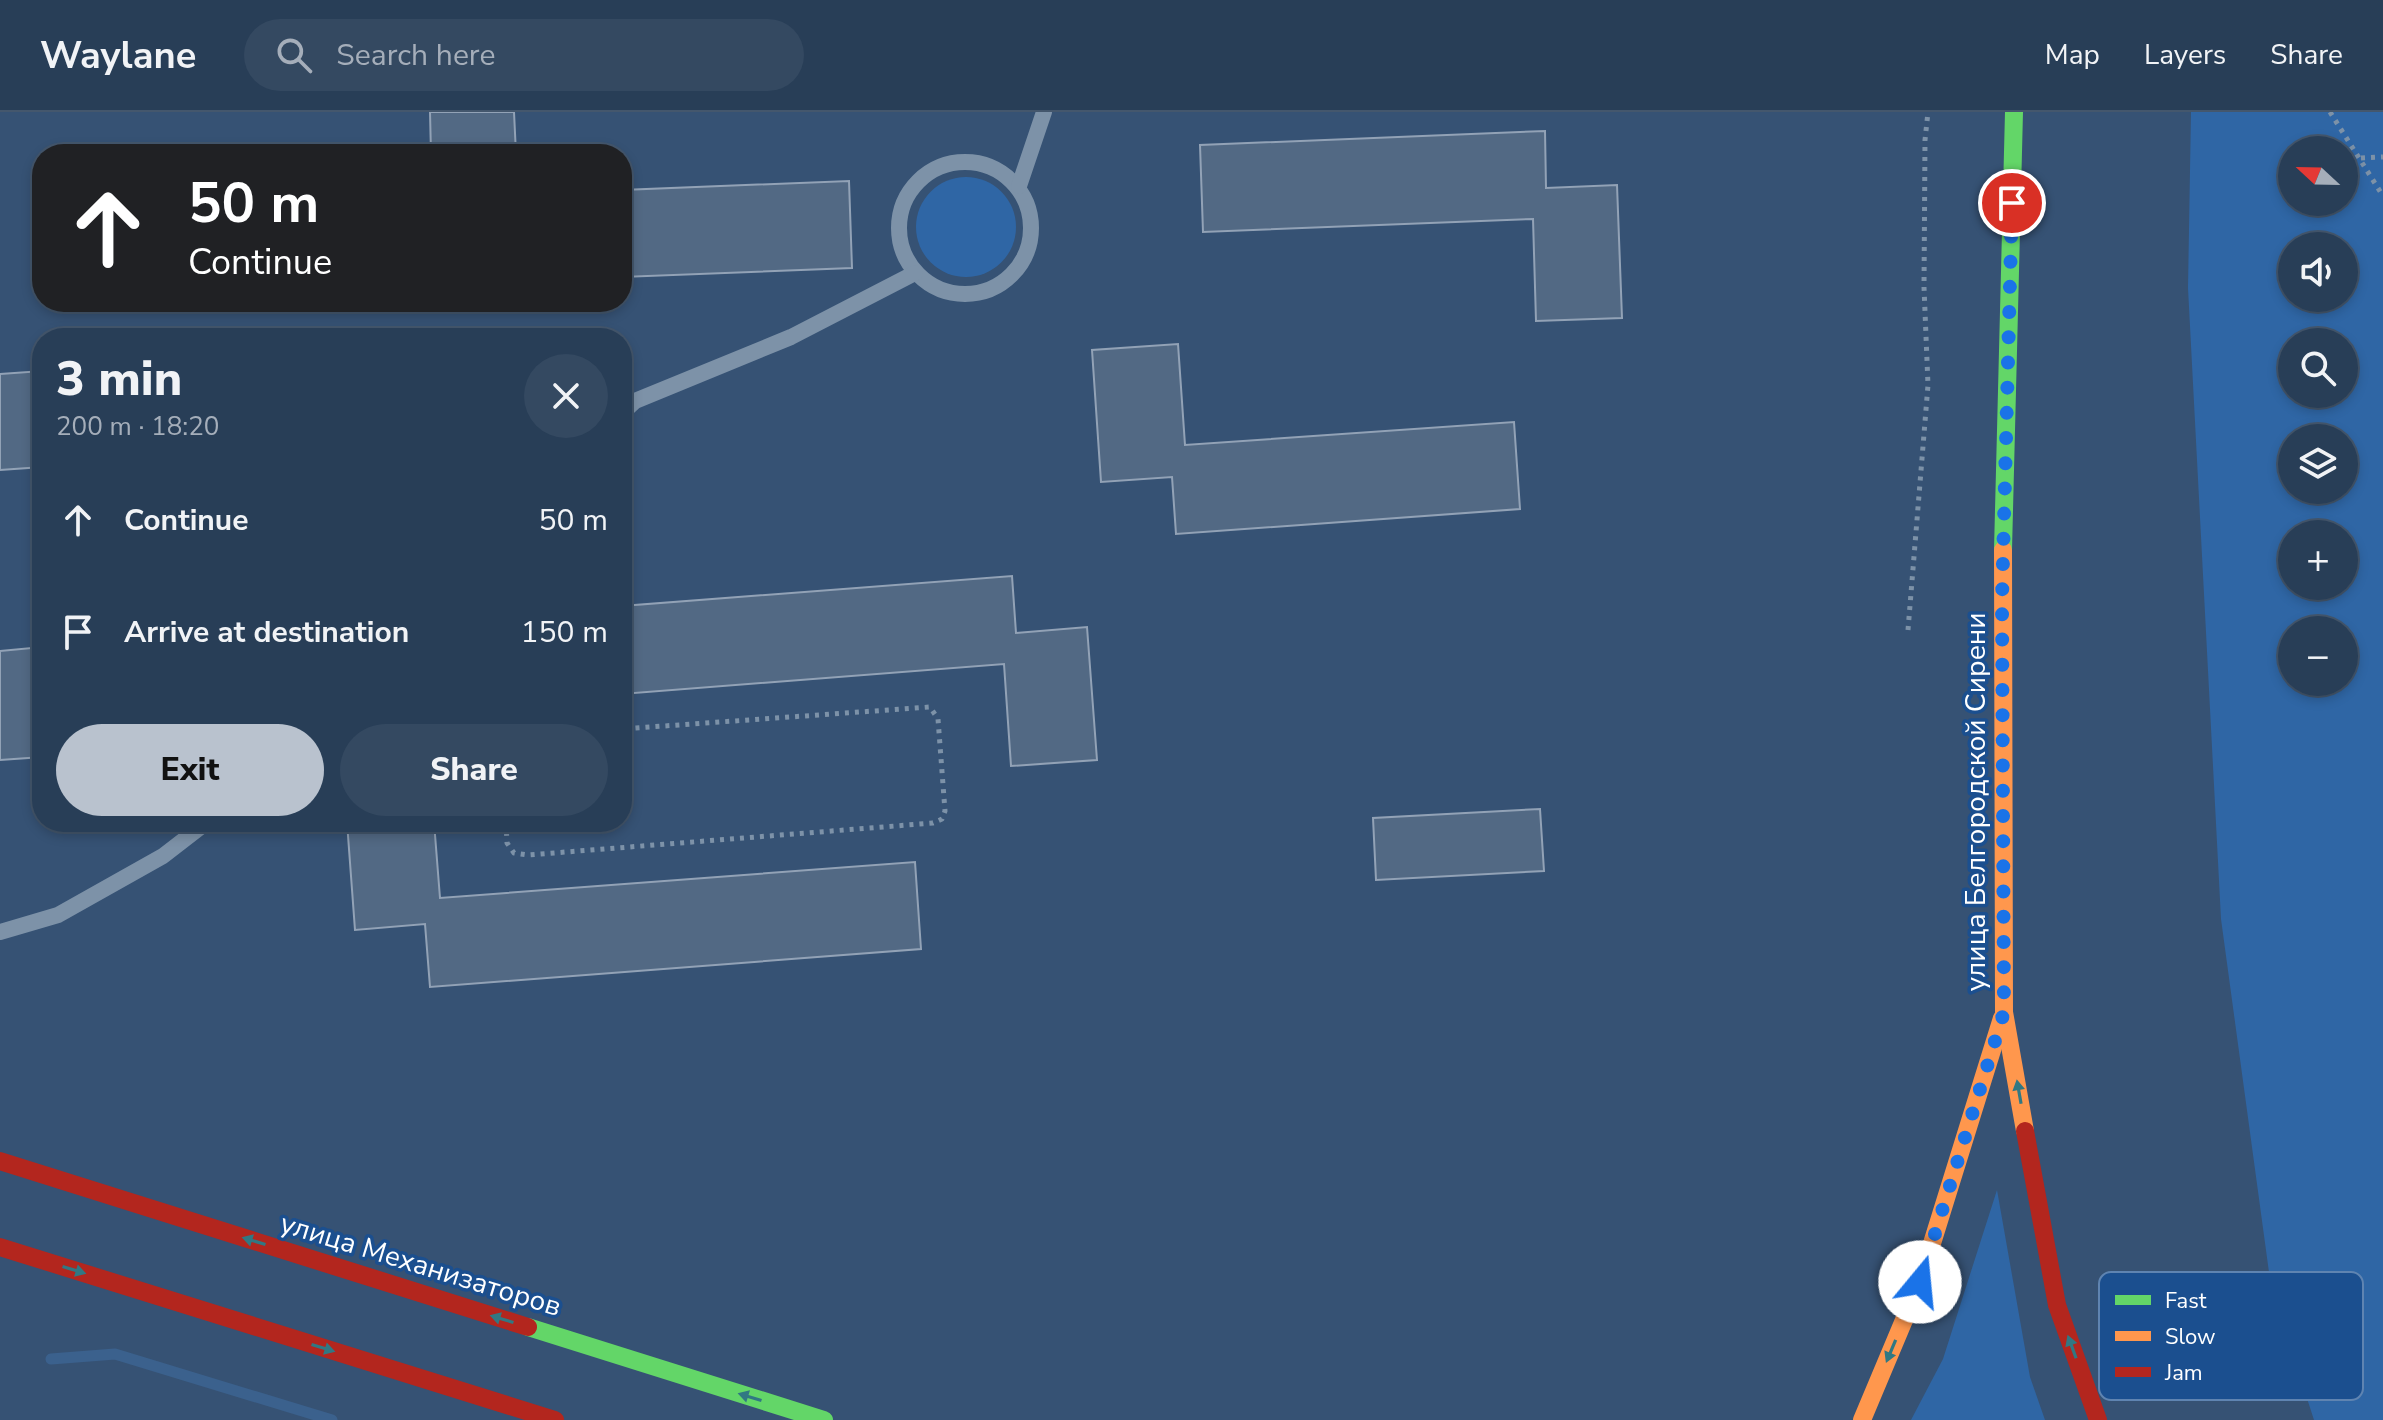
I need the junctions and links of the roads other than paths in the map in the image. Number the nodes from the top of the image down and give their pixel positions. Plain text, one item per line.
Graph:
1 (1044, 112) edge
2 (2014, 112) edge
3 (1019, 186) junction
4 (915, 273) junction
5 (632, 404) edge
6 (194, 832) edge
7 (0, 932) edge
8 (2004, 1012) junction
9 (0, 1161) edge
10 (0, 1247) edge
11 (555, 1420) edge
12 (824, 1420) edge
13 (1862, 1420) edge
14 (2098, 1420) edge

1 - 3 lane
2 - 8 main road, улица Белгородской Сирени
3 - 4 lane
3 - 4 lane
4 - 5 lane
6 - 7 lane
8 -> 13 main road
14 -> 8 main road
12 -> 9 main road, улица Механизаторов
10 -> 11 main road

